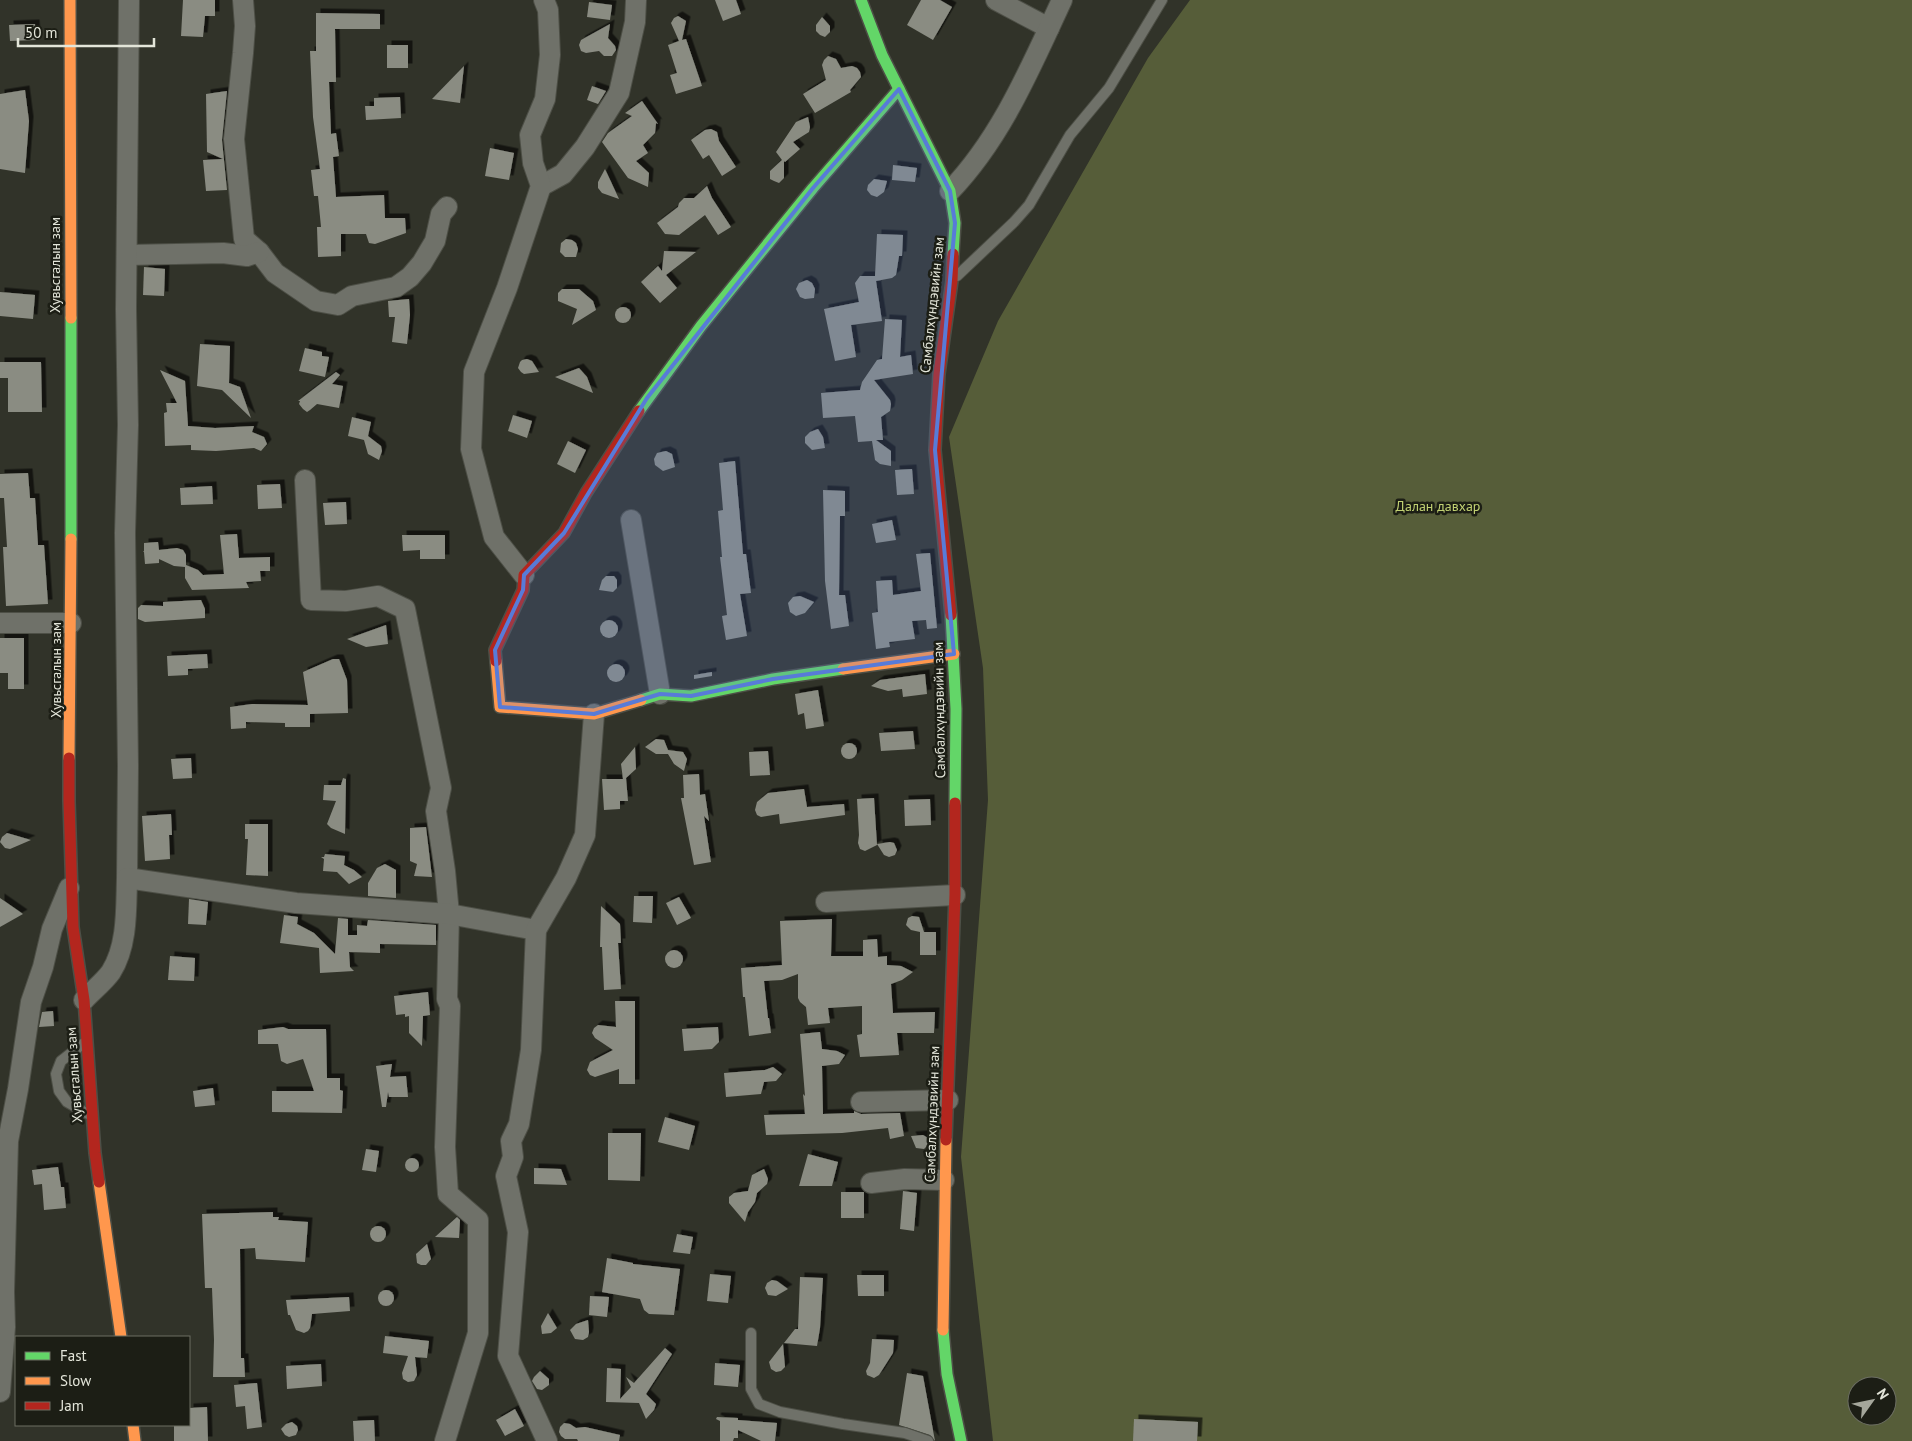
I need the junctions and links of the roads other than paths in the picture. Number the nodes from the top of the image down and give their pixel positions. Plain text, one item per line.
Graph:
1 (70, 0) edge
2 (129, 0) edge
3 (243, 0) edge
4 (544, 0) edge
5 (636, 0) edge
6 (861, 0) edge
7 (996, 0) edge
8 (1062, 0) edge
9 (1162, 0) edge
10 (1049, 28) junction
11 (899, 89) junction
12 (541, 186) junction
13 (950, 191) junction
14 (447, 207) dead end
15 (259, 252) junction
16 (128, 255) junction
17 (952, 281) junction
18 (305, 480) dead end
19 (631, 520) dead end
20 (524, 575) junction
21 (0, 623) edge
22 (71, 623) junction
23 (954, 654) junction
24 (660, 694) junction
25 (594, 714) junction
26 (127, 878) junction
27 (72, 882) junction
28 (954, 895) junction
29 (826, 902) dead end
30 (450, 914) junction
31 (536, 930) junction
32 (84, 1000) junction
33 (87, 1041) junction
34 (948, 1100) junction
35 (861, 1102) dead end
36 (93, 1117) junction
37 (4, 1140) edge
38 (944, 1180) junction
39 (871, 1182) dead end
40 (751, 1333) dead end
41 (121, 1336) edge
42 (0, 1392) edge
43 (133, 1426) edge
44 (135, 1441) edge
45 (445, 1441) edge
46 (547, 1441) edge
47 (928, 1441) edge
48 (961, 1441) edge

1 - 22 street, Хувьсгалын зам
2 - 16 street
3 - 15 street
4 - 12 street
5 - 12 street
6 - 11 street, Самбалхүндэвийн зам
7 - 10 street
8 - 10 street
9 - 17 lane
10 - 13 street
11 - 13 street, Самбалхүндэвийн зам
11 - 20 street
12 - 20 street
13 - 17 street, Самбалхүндэвийн зам
14 - 15 street
15 - 16 street
16 - 26 street
17 - 23 street, Самбалхүндэвийн зам
18 - 30 street
19 - 24 street
20 - 25 street
21 - 22 street
22 - 27 street, Хувьсгалын зам
23 - 24 street
23 - 28 street, Самбалхүндэвийн зам
24 - 25 street
25 - 31 street
26 - 30 street
26 - 32 street
27 - 32 street, Хувьсгалын зам
27 - 37 street
28 - 29 street
28 - 34 street, Самбалхүндэвийн зам
30 - 31 street
30 - 45 street
31 - 46 street
32 - 33 street, Хувьсгалын зам
33 - 36 street, Хувьсгалын зам
33 - 36 lane
34 - 35 street
34 - 38 street, Самбалхүндэвийн зам
36 - 41 street, Хувьсгалын зам
37 - 42 street
38 - 39 street
38 - 48 street, Самбалхүндэвийн зам
40 - 47 lane
43 - 44 street

